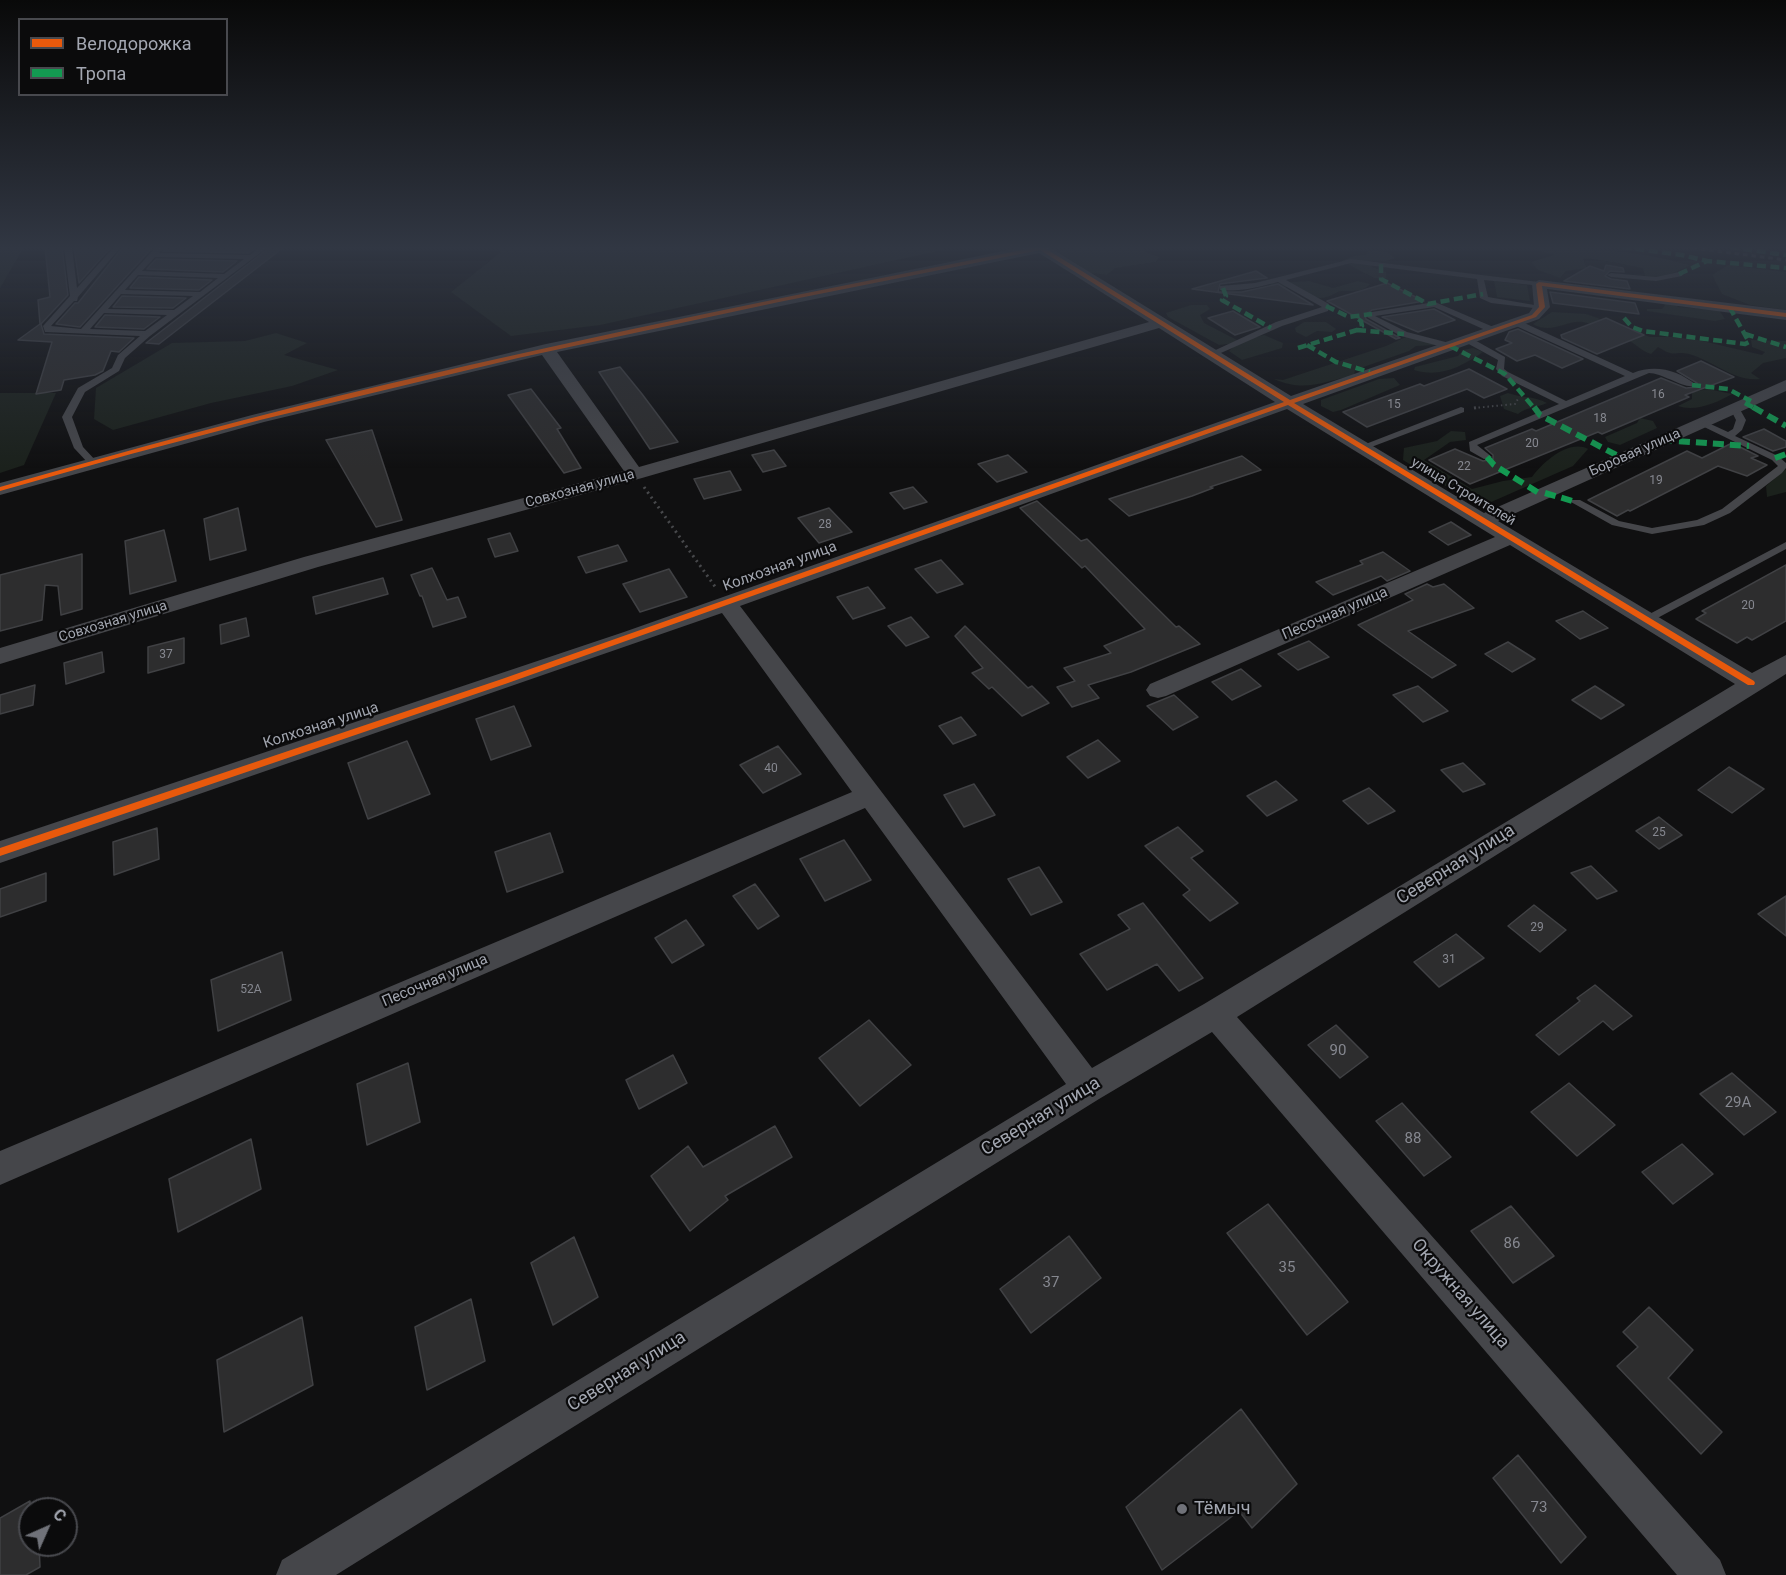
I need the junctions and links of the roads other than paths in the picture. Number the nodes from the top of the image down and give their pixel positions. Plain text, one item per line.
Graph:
1 (52, 320) edge
2 (93, 320) edge
3 (168, 320) edge
4 (677, 320) edge
5 (1157, 320) edge
6 (1290, 320) edge
7 (1378, 320) edge
8 (1472, 320) edge
9 (1523, 320) edge
10 (1161, 323) junction
11 (1517, 323) junction
12 (1495, 331) junction
13 (83, 332) junction
14 (147, 334) junction
15 (1459, 343) junction
16 (546, 349) junction
17 (1211, 354) junction
18 (1632, 376) junction
19 (1692, 385) dead end
20 (1784, 388) edge
21 (1288, 402) junction
22 (1565, 404) junction
23 (1735, 408) junction
24 (1461, 410) road end
25 (1701, 423) junction
26 (1729, 436) junction
27 (1363, 447) junction
28 (1487, 457) dead end
29 (92, 462) junction
30 (635, 474) junction
31 (0, 489) edge
32 (1576, 502) dead end
33 (1484, 520) junction
34 (1512, 537) junction
35 (1786, 545) edge
36 (725, 602) junction
37 (1646, 619) junction
38 (0, 656) edge
39 (1786, 663) edge
40 (1751, 683) junction
41 (1158, 690) dead end
42 (870, 795) junction
43 (0, 852) edge
44 (1215, 1014) junction
45 (1088, 1088) junction
46 (0, 1168) edge
47 (297, 1575) edge
48 (1705, 1575) edge

1 - 13 lane
2 - 13 lane
3 - 14 lane
4 - 16 street, улица Строителей
5 - 10 street, улица Строителей
6 - 17 lane
7 - 15 lane
8 - 12 lane
9 - 11 street, Колхозная улица
10 - 17 street, улица Строителей
10 - 30 street, Совхозная улица
11 - 12 street, Колхозная улица
11 - 18 lane
12 - 15 street, Колхозная улица
13 - 14 lane
14 - 29 lane
15 - 21 street, Колхозная улица
15 - 22 lane
16 - 29 street, улица Строителей
16 - 30 street
17 - 21 street, улица Строителей
18 - 19 lane
18 - 22 lane
20 - 23 street, Боровая улица
21 - 27 street, улица Строителей
21 - 36 street, Колхозная улица
22 - 28 lane
23 - 25 street, Боровая улица
23 - 26 lane
24 - 27 lane
25 - 26 lane
25 - 33 street, Боровая улица
26 - 32 lane
27 - 33 street, улица Строителей
29 - 31 street, улица Строителей
30 - 38 street, Совхозная улица
33 - 34 street, улица Строителей
34 - 37 street, улица Строителей
34 - 41 street, Песочная улица
35 - 37 lane
36 - 42 street
36 - 43 street, Колхозная улица
37 - 40 street, улица Строителей
39 - 40 street, Северная улица
40 - 44 street, Северная улица
42 - 45 street
42 - 46 street, Песочная улица
44 - 45 street, Северная улица
44 - 48 street, Окружная улица
45 - 47 street, Северная улица

